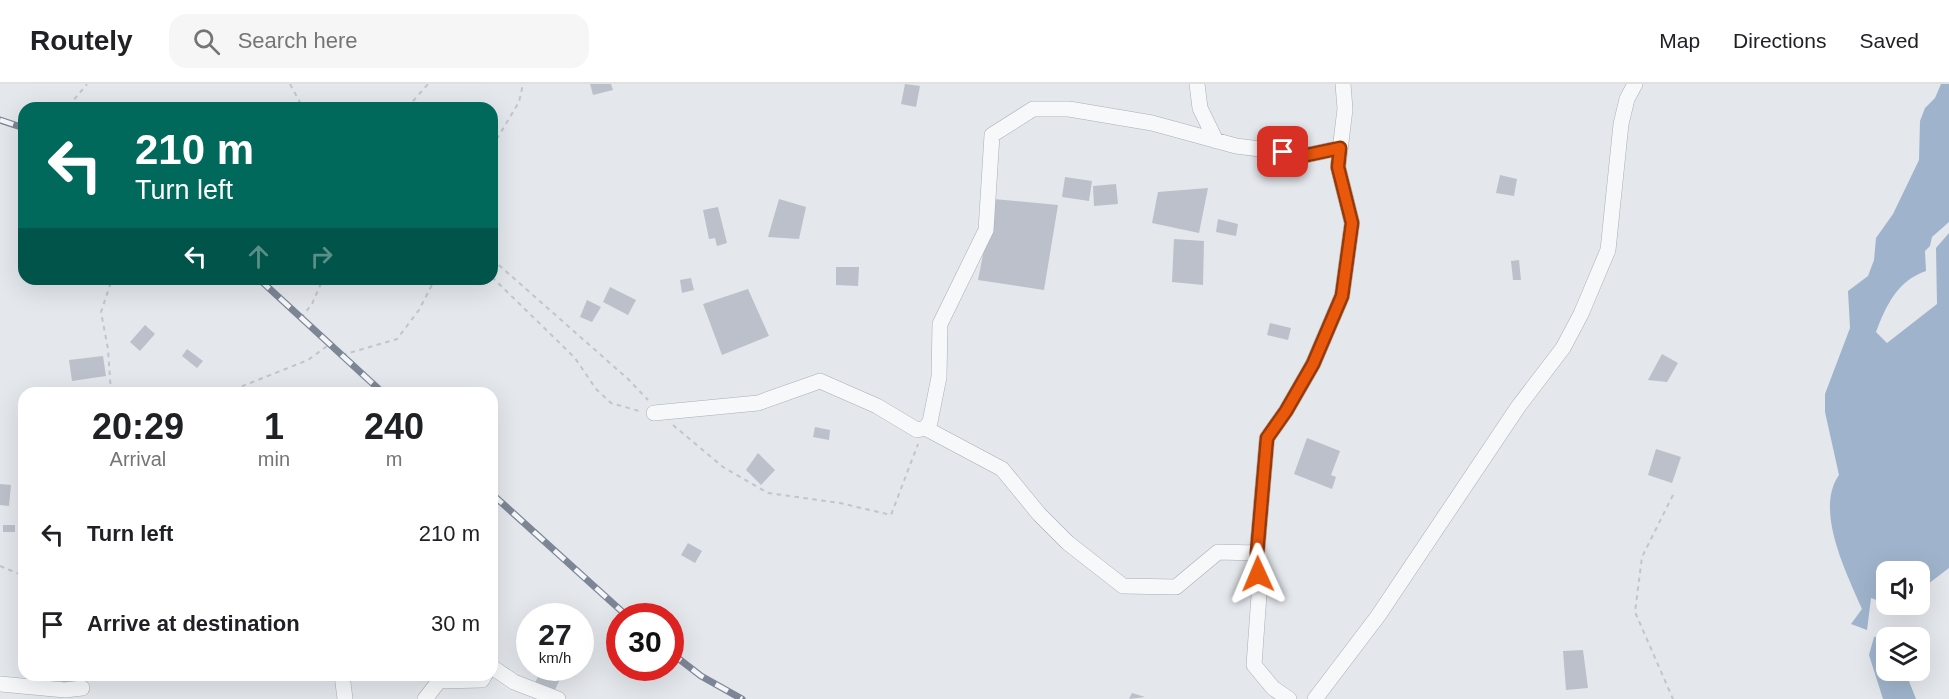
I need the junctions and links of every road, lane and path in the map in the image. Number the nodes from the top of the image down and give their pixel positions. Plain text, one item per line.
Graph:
1 (87, 84) edge
2 (290, 84) edge
3 (428, 84) edge
4 (523, 84) edge
5 (1197, 84) edge
6 (1343, 84) edge
7 (1635, 84) edge
8 (73, 102) edge
9 (300, 102) edge
10 (412, 102) edge
11 (498, 137) edge
12 (1216, 141) junction
13 (1340, 148) junction
14 (498, 282) edge
15 (110, 285) edge
16 (320, 285) edge
17 (432, 285) edge
18 (301, 318) dead end
19 (330, 344) dead end
20 (342, 355) dead end
21 (111, 387) edge
22 (240, 387) edge
23 (654, 413) joint
24 (925, 428) junction
25 (1673, 495) dead end
26 (1257, 553) junction
27 (0, 567) edge
28 (18, 574) edge
29 (498, 671) edge
30 (343, 681) edge
31 (439, 681) edge
32 (439, 681) edge
33 (475, 681) edge
34 (0, 684) edge
35 (82, 688) dead end
36 (345, 699) edge
37 (425, 699) edge
38 (558, 699) edge
39 (1289, 699) edge
40 (1315, 699) edge
41 (1673, 699) edge

1 - 8 path
2 - 9 path
3 - 10 path
4 - 11 path
5 - 12 street
6 - 13 street
7 - 40 street
12 - 13 street
12 - 24 street
13 - 26 street
14 - 23 path
15 - 21 path
16 - 18 path
17 - 20 path
19 - 22 path
23 - 24 street
24 - 26 street
25 - 41 path
26 - 39 street
27 - 28 path
29 - 38 street
30 - 36 street
31 - 37 street
32 - 33 street
34 - 35 street

